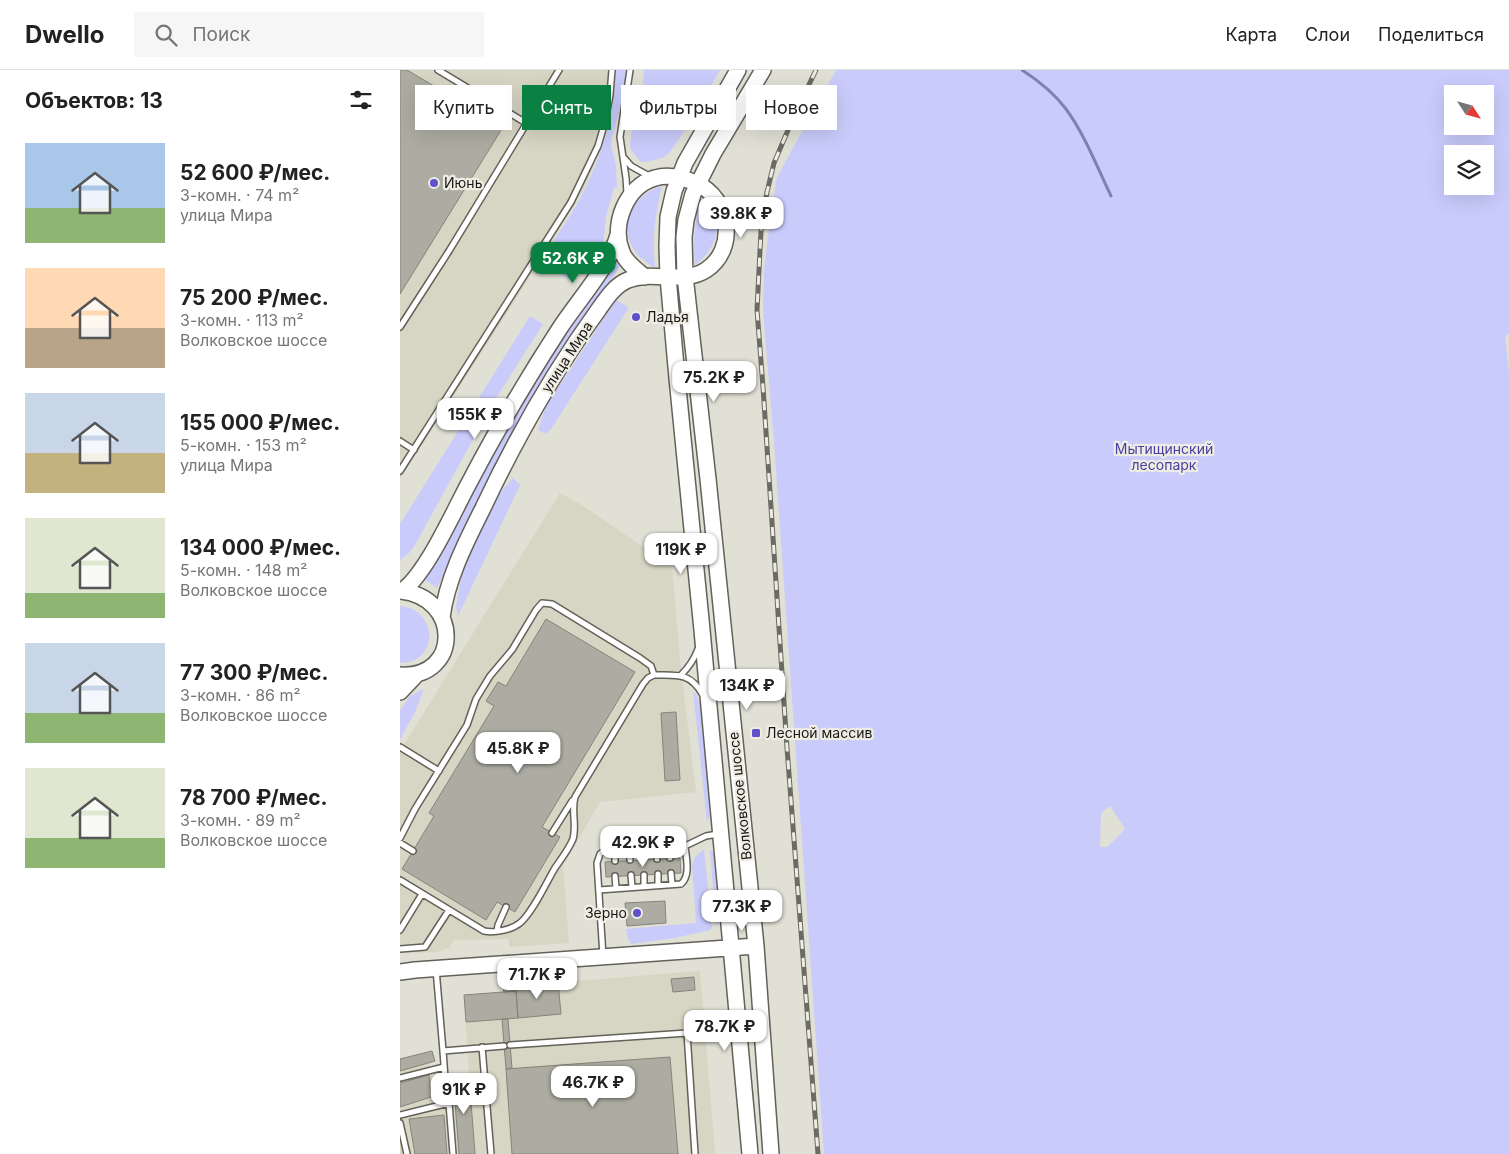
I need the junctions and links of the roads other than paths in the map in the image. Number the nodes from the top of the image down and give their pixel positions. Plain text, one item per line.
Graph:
1 (438, 70) edge
2 (558, 70) edge
3 (612, 70) edge
4 (630, 70) edge
5 (738, 70) edge
6 (763, 70) edge
7 (549, 85) edge
8 (522, 121) edge
9 (522, 130) edge
10 (622, 153) junction
11 (654, 178) junction
12 (679, 178) junction
13 (697, 184) junction
14 (626, 201) junction
15 (618, 234) junction
16 (684, 276) junction
17 (645, 277) junction
18 (668, 277) junction
19 (400, 327) edge
20 (400, 441) edge
21 (414, 450) junction
22 (400, 471) edge
23 (401, 591) edge
24 (442, 617) junction
25 (702, 630) junction
26 (417, 674) junction
27 (400, 675) edge
28 (654, 675) junction
29 (681, 675) junction
30 (400, 692) edge
31 (708, 703) junction
32 (400, 747) edge
33 (439, 771) junction
34 (574, 797) junction
35 (552, 833) dead end
36 (721, 834) junction
37 (400, 838) edge
38 (400, 843) edge
39 (670, 846) junction
40 (686, 846) junction
41 (656, 847) junction
42 (643, 848) junction
43 (630, 849) junction
44 (614, 850) junction
45 (412, 851) dead end
46 (670, 858) dead end
47 (657, 859) dead end
48 (630, 860) dead end
49 (643, 860) dead end
50 (615, 861) dead end
51 (671, 873) dead end
52 (658, 874) dead end
53 (644, 875) dead end
54 (616, 876) dead end
55 (631, 876) dead end
56 (400, 880) edge
57 (672, 884) junction
58 (658, 885) junction
59 (644, 886) junction
60 (632, 887) junction
61 (616, 888) junction
62 (599, 890) junction
63 (422, 894) junction
64 (506, 907) dead end
65 (449, 910) junction
66 (400, 930) edge
67 (498, 931) junction
68 (756, 946) junction
69 (730, 948) junction
70 (400, 949) edge
71 (603, 956) junction
72 (436, 968) junction
73 (400, 972) edge
74 (504, 1046) dead end
75 (510, 1046) dead end
76 (482, 1047) junction
77 (442, 1051) junction
78 (444, 1067) junction
79 (400, 1078) edge
80 (449, 1103) junction
81 (400, 1115) edge
82 (400, 1123) edge
83 (407, 1154) edge
84 (453, 1154) edge
85 (491, 1154) edge
86 (695, 1154) edge
87 (750, 1154) edge
88 (771, 1154) edge

1 - 8 lane
2 - 7 lane
3 - 21 lane
4 - 10 lane
5 - 12 main road, Волковское шоссе
6 - 13 main road, Волковское шоссе
9 - 19 lane
10 - 11 lane
10 - 14 lane
11 - 12 main road
11 - 14 main road
12 - 13 main road
12 - 18 main road, Волковское шоссе
13 - 16 main road, Волковское шоссе
13 - 16 main road, улица Мира
14 - 15 main road, улица Мира
15 - 17 main road
15 - 23 main road, улица Мира
16 - 18 main road, улица Мира
16 - 68 main road, Волковское шоссе
17 - 18 main road, улица Мира
17 - 24 main road, улица Мира
18 - 25 main road, Волковское шоссе
20 - 21 lane
21 - 22 lane
23 - 24 main road
24 - 26 main road, улица Мира
25 - 29 lane
25 - 31 main road, Волковское шоссе
26 - 27 main road
26 - 30 main road
28 - 29 lane
28 - 33 lane
28 - 34 lane
29 - 31 lane
31 - 36 main road, Волковское шоссе
32 - 33 lane
33 - 37 lane
34 - 35 lane
34 - 67 lane
36 - 40 lane
36 - 69 main road, Волковское шоссе
38 - 45 lane
39 - 40 lane
39 - 41 lane
39 - 46 lane
40 - 57 lane
41 - 42 lane
41 - 47 lane
42 - 43 lane
42 - 49 lane
43 - 44 lane
43 - 48 lane
44 - 50 lane
44 - 62 lane
51 - 57 lane
52 - 58 lane
53 - 59 lane
54 - 61 lane
55 - 60 lane
56 - 63 lane
57 - 58 lane
58 - 59 lane
59 - 60 lane
60 - 61 lane
61 - 62 lane
62 - 71 lane
63 - 65 lane
63 - 66 lane
64 - 67 lane
65 - 67 lane
65 - 70 lane
68 - 69 main road
68 - 88 main road, Волковское шоссе
69 - 71 main road
69 - 87 main road, Волковское шоссе
71 - 72 main road
72 - 73 main road
72 - 77 lane
74 - 76 lane
75 - 86 lane
76 - 77 lane
76 - 85 lane
77 - 78 lane
78 - 79 lane
78 - 80 lane
80 - 81 lane
80 - 84 lane
82 - 83 lane

